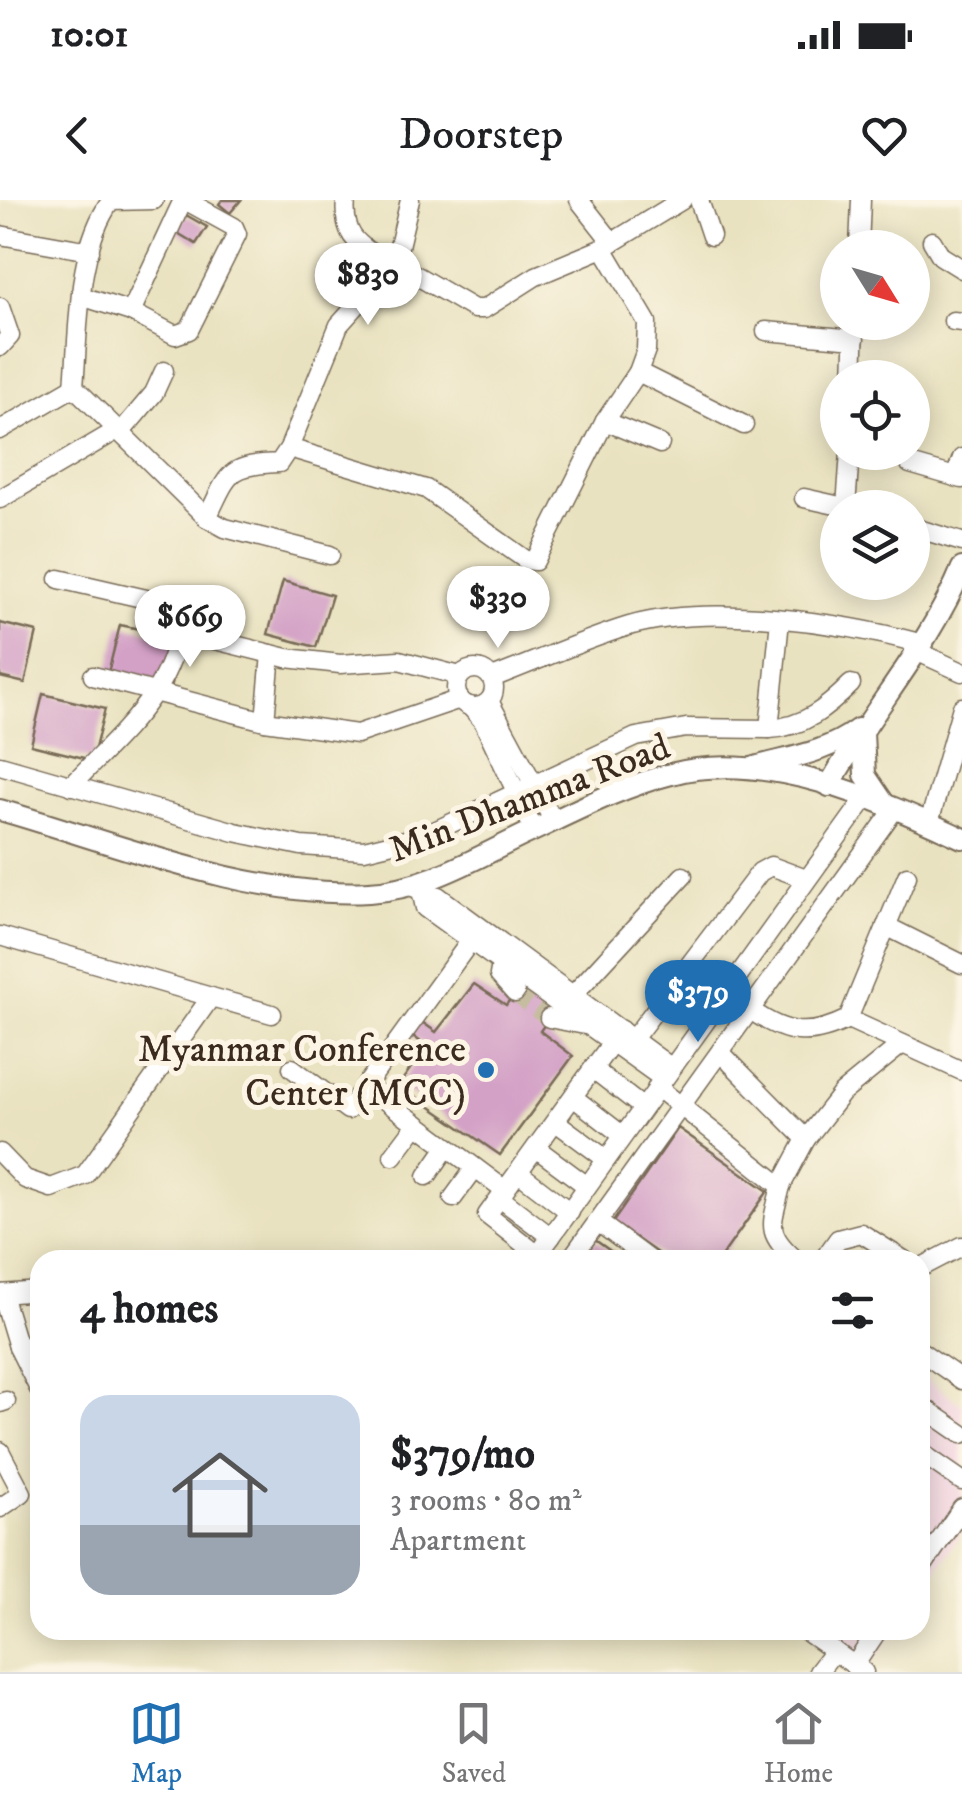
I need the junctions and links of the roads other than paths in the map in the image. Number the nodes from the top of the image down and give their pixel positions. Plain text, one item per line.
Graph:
1 (154, 200) edge
2 (184, 200) edge
3 (346, 200) edge
4 (410, 200) edge
5 (579, 200) edge
6 (682, 200) edge
7 (699, 200) edge
8 (862, 200) edge
9 (860, 230) edge
10 (0, 235) edge
11 (711, 236) dead end
12 (932, 242) dead end
13 (607, 245) junction
14 (90, 251) junction
15 (393, 265) junction
16 (962, 268) edge
17 (84, 297) junction
18 (0, 307) edge
19 (131, 312) junction
20 (766, 330) dead end
21 (820, 330) edge
22 (0, 348) edge
23 (164, 372) dead end
24 (638, 372) junction
25 (74, 387) junction
26 (605, 421) junction
27 (744, 424) dead end
28 (0, 430) edge
29 (120, 430) junction
30 (660, 444) dead end
31 (289, 448) junction
32 (962, 458) edge
33 (930, 470) edge
34 (959, 478) edge
35 (804, 498) dead end
36 (0, 499) edge
37 (820, 501) edge
38 (207, 518) junction
39 (930, 532) edge
40 (962, 542) edge
41 (330, 555) dead end
42 (962, 568) edge
43 (59, 579) dead end
44 (780, 620) junction
45 (179, 632) junction
46 (916, 647) junction
47 (271, 654) junction
48 (962, 672) edge
49 (93, 676) dead end
50 (460, 676) junction
51 (492, 678) junction
52 (851, 684) dead end
53 (157, 692) junction
54 (489, 701) junction
55 (465, 702) junction
56 (962, 707) edge
57 (265, 721) junction
58 (863, 725) junction
59 (769, 729) junction
60 (957, 741) edge
61 (0, 765) edge
62 (747, 769) junction
63 (71, 786) junction
64 (829, 786) junction
65 (526, 788) junction
66 (864, 799) junction
67 (890, 808) junction
68 (0, 810) edge
69 (928, 823) junction
70 (543, 825) junction
71 (962, 838) edge
72 (683, 876) dead end
73 (906, 876) dead end
74 (806, 879) junction
75 (416, 888) junction
76 (886, 926) junction
77 (475, 934) junction
78 (0, 936) edge
79 (501, 964) junction
80 (962, 964) edge
81 (546, 985) junction
82 (515, 993) tunnel mouth
83 (574, 995) junction
84 (211, 997) junction
85 (752, 1011) junction
86 (272, 1014) dead end
87 (549, 1018) tunnel mouth
88 (848, 1019) junction
89 (591, 1026) junction
90 (622, 1037) junction
91 (902, 1044) junction
92 (721, 1054) junction
93 (292, 1068) dead end
94 (593, 1069) junction
95 (962, 1071) edge
96 (663, 1077) junction
97 (366, 1086) junction
98 (573, 1097) junction
99 (684, 1105) junction
100 (642, 1107) junction
101 (556, 1122) junction
102 (417, 1124) junction
103 (622, 1135) junction
104 (806, 1139) junction
105 (448, 1147) junction
106 (536, 1148) junction
107 (0, 1154) edge
108 (393, 1156) dead end
109 (606, 1160) junction
110 (476, 1168) junction
111 (518, 1173) junction
112 (427, 1176) dead end
113 (588, 1186) junction
114 (781, 1186) junction
115 (503, 1194) junction
116 (454, 1198) dead end
117 (570, 1212) junction
118 (598, 1222) junction
119 (962, 1246) edge
120 (532, 1250) edge
121 (542, 1250) edge
122 (577, 1250) edge
123 (635, 1250) edge
124 (784, 1250) edge
125 (830, 1250) edge
126 (888, 1250) edge
127 (930, 1263) edge
128 (30, 1292) edge
129 (1, 1294) edge
130 (30, 1345) edge
131 (930, 1358) edge
132 (962, 1380) edge
133 (930, 1411) edge
134 (962, 1434) edge
135 (0, 1452) edge
136 (930, 1459) edge
137 (962, 1481) edge
138 (0, 1508) edge
139 (962, 1508) edge
140 (930, 1555) edge
141 (818, 1640) edge
142 (873, 1640) edge
143 (834, 1651) junction
144 (859, 1669) edge
145 (818, 1672) edge

1 - 14 street
2 - 19 street
2 - 19 street
3 - 15 street
4 - 15 street
5 - 13 street
6 - 13 street
7 - 11 street
8 - 9 street
10 - 14 street
12 - 16 street
13 - 15 street
13 - 24 street
14 - 17 street
15 - 31 street
17 - 19 street
17 - 25 street
18 - 22 street
20 - 21 street
23 - 29 street
24 - 26 street
24 - 27 street
25 - 28 street
25 - 29 street
26 - 30 street
26 - 31 street
29 - 36 street
29 - 38 street
31 - 38 street
32 - 34 street
33 - 34 street
35 - 37 street
38 - 41 street
39 - 40 street
42 - 46 main road
43 - 45 street
44 - 46 street
44 - 51 street
44 - 59 street
45 - 47 street
45 - 53 street
46 - 48 street
46 - 58 main road
47 - 50 street
47 - 57 street
49 - 53 street
50 - 51 street
50 - 55 street
51 - 54 street
52 - 59 street
53 - 57 street
53 - 63 street
54 - 55 street
54 - 65 street
55 - 57 street
55 - 65 street
56 - 60 street
58 - 62 main road
58 - 64 main road
58 - 67 main road
59 - 65 street
60 - 69 street
61 - 63 street
62 - 64 main road, Min Dhamma Road
62 - 70 main road, Min Dhamma Road
63 - 65 street
64 - 66 main road, Min Dhamma Road
65 - 70 street
66 - 67 main road, Min Dhamma Road
66 - 74 street
67 - 69 main road, Min Dhamma Road
67 - 85 street
68 - 75 main road, Min Dhamma Road
69 - 71 main road, Min Dhamma Road
70 - 75 main road, Min Dhamma Road
72 - 83 street
73 - 76 street
74 - 90 street
74 - 96 street
75 - 77 street
76 - 80 street
76 - 88 street
77 - 79 street
77 - 81 street
77 - 97 street
78 - 84 street
79 - 81 street
79 - 82 street
81 - 83 street
81 - 89 street
83 - 90 street
84 - 86 street
84 - 107 street
85 - 88 street
85 - 92 street
87 - 89 street
88 - 91 street
89 - 90 street
90 - 94 street
90 - 96 street
91 - 95 street
91 - 104 street
92 - 99 street
92 - 104 street
93 - 97 street
94 - 98 street
94 - 100 street
96 - 99 street
96 - 100 street
97 - 102 street
98 - 101 street
98 - 103 street
99 - 114 street
99 - 118 street
100 - 103 street
101 - 106 street
101 - 109 street
102 - 105 street
102 - 108 street
103 - 109 street
104 - 114 street
105 - 110 street
105 - 112 street
106 - 111 street
106 - 113 street
109 - 113 street
110 - 115 street
110 - 116 street
111 - 115 street
111 - 117 street
113 - 117 street
114 - 124 street
115 - 120 street
117 - 121 street
118 - 122 street
118 - 123 street
119 - 127 street
125 - 126 street
128 - 129 street
129 - 130 street
131 - 132 street
133 - 134 street
135 - 138 street
136 - 137 street
139 - 140 street
141 - 143 street
142 - 144 street
143 - 144 street
143 - 145 street

